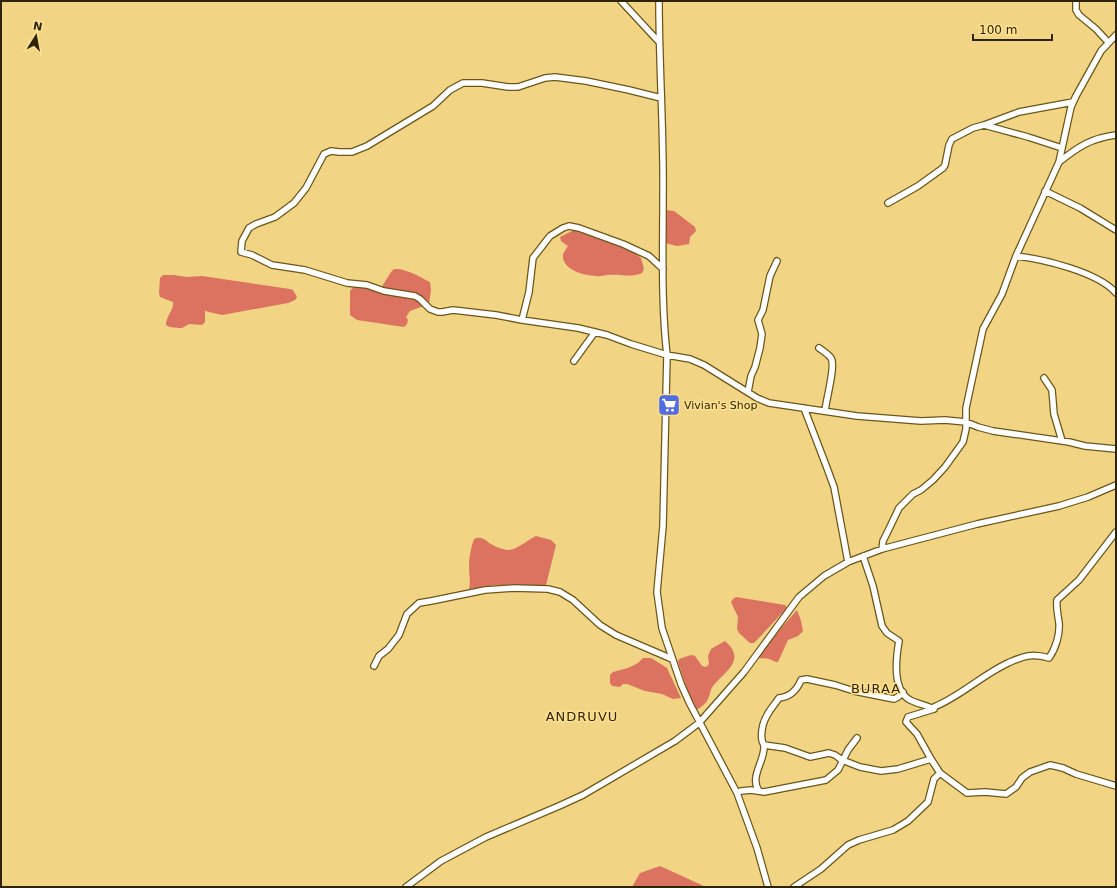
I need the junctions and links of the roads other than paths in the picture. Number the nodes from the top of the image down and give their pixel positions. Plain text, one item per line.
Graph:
1 (621, 1) edge
2 (659, 1) edge
3 (1076, 1) edge
4 (1116, 35) edge
5 (659, 42) junction
6 (1108, 42) junction
7 (661, 98) junction
8 (1073, 102) junction
9 (984, 125) junction
10 (1116, 135) edge
11 (1062, 148) junction
12 (1059, 162) junction
13 (1045, 191) junction
14 (888, 203) dead end
15 (1116, 230) edge
16 (1016, 256) junction
17 (777, 261) dead end
18 (663, 269) junction
19 (1116, 293) edge
20 (522, 320) junction
21 (595, 332) junction
22 (818, 348) dead end
23 (667, 355) junction
24 (574, 361) dead end
25 (1044, 378) dead end
26 (748, 392) junction
27 (804, 408) junction
28 (825, 411) junction
29 (966, 422) junction
30 (1062, 441) junction
31 (1116, 449) edge
32 (1116, 485) edge
33 (1116, 532) edge
34 (882, 549) junction
35 (863, 556) junction
36 (848, 562) junction
37 (672, 659) junction
38 (374, 666) dead end
39 (902, 692) junction
40 (934, 709) junction
41 (699, 723) junction
42 (857, 738) dead end
43 (764, 745) junction
44 (931, 759) junction
45 (842, 760) junction
46 (940, 774) junction
47 (1116, 786) edge
48 (760, 791) junction
49 (737, 793) junction
50 (406, 887) edge
51 (768, 887) edge
52 (794, 887) edge

1 - 5 street
2 - 5 street
3 - 6 street
4 - 6 street
5 - 7 street
6 - 8 street
7 - 18 street
7 - 20 street
8 - 9 street
8 - 11 street
9 - 11 street
9 - 14 street
10 - 12 street
11 - 12 street
12 - 13 street
13 - 15 street
13 - 16 street
16 - 19 street
16 - 29 street
17 - 26 street
18 - 20 street
18 - 23 street
20 - 21 street
21 - 23 street
21 - 24 street
22 - 28 street
23 - 26 street
23 - 37 street
25 - 30 street
26 - 27 street
27 - 28 street
27 - 36 street
28 - 29 street
29 - 30 street
29 - 34 street
30 - 31 street
32 - 34 street
33 - 40 street
34 - 35 street
35 - 36 street
35 - 39 street
36 - 41 street
37 - 38 street
37 - 41 street
39 - 40 street
39 - 43 street
40 - 44 street
41 - 49 street
41 - 50 street
42 - 45 street
43 - 45 street
43 - 48 street
44 - 45 street
44 - 46 street
45 - 48 street
46 - 47 street
46 - 52 street
48 - 49 street
49 - 51 street

